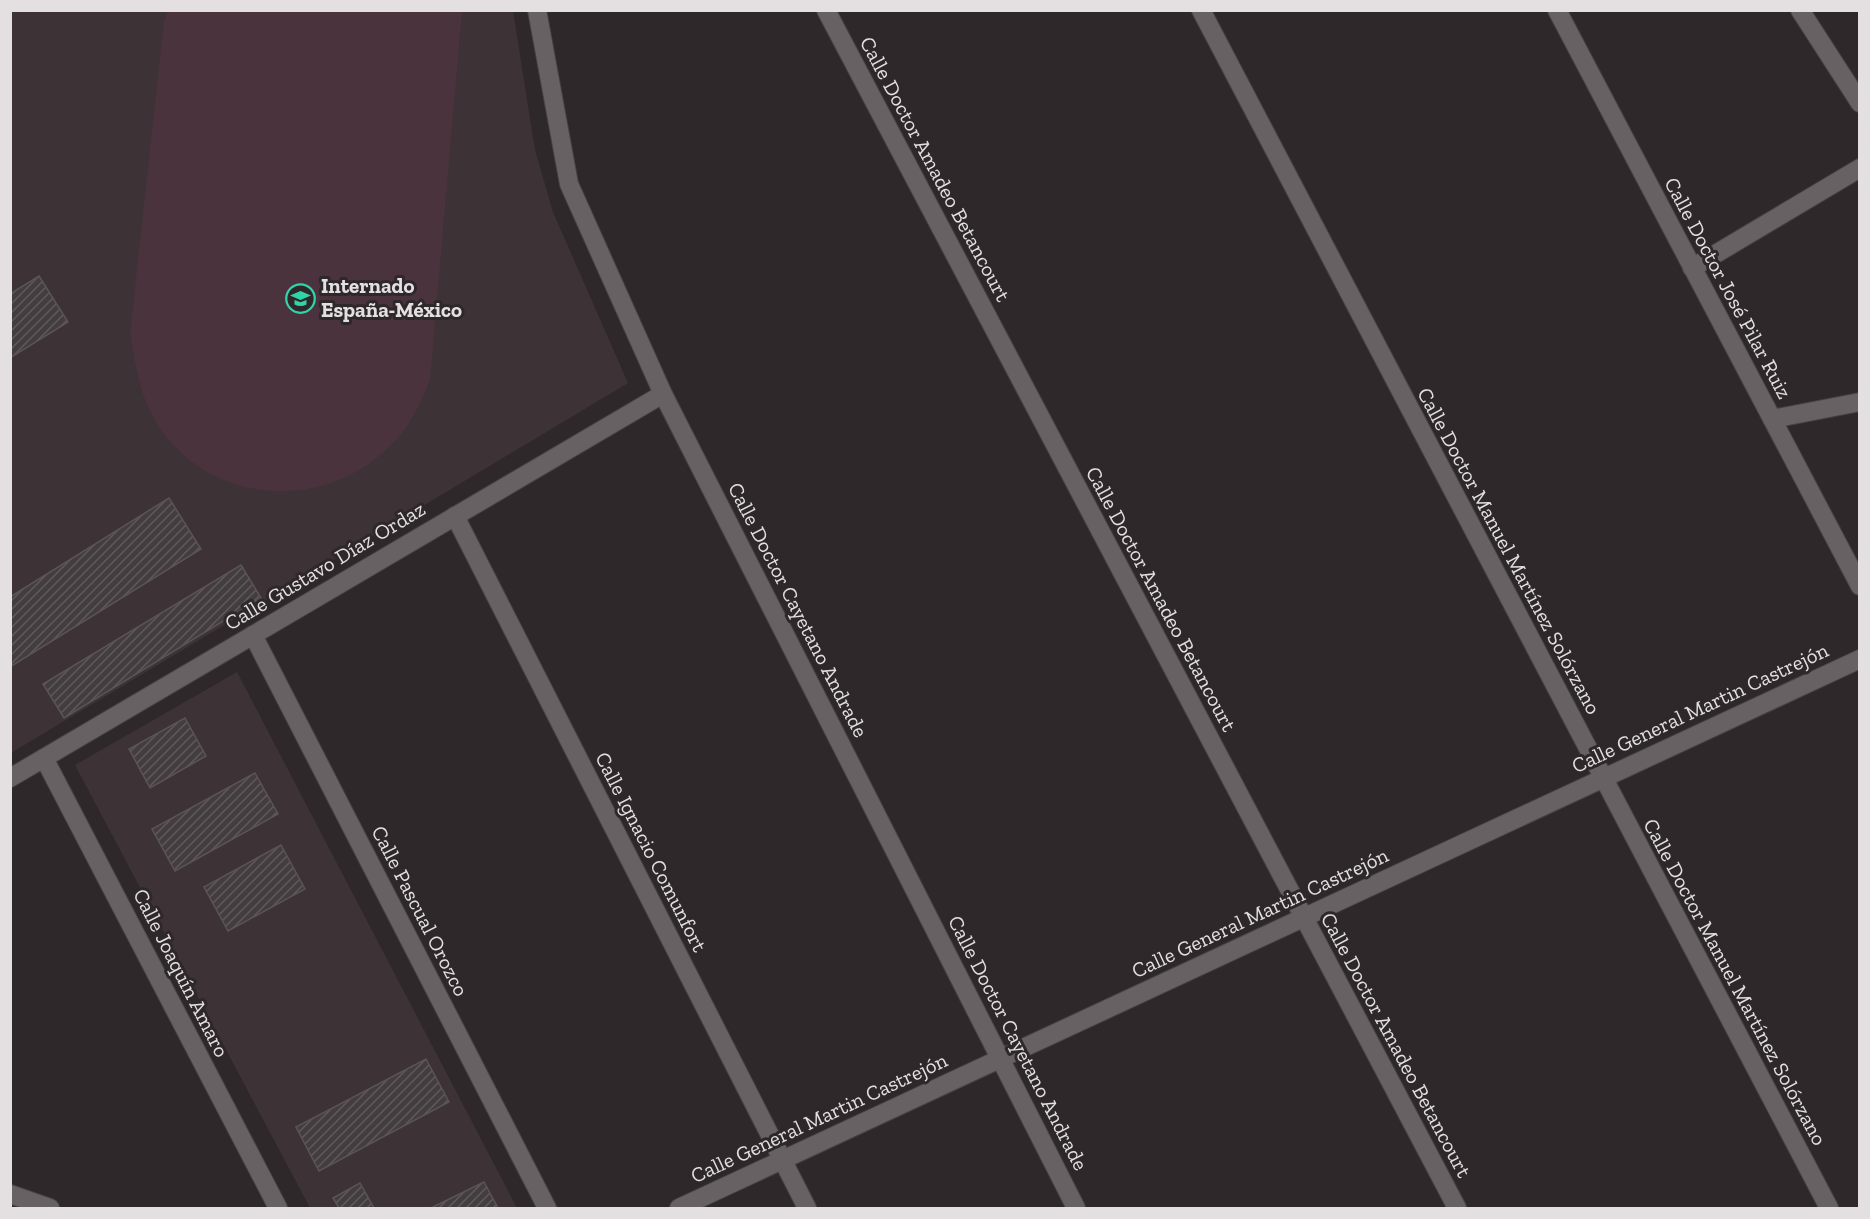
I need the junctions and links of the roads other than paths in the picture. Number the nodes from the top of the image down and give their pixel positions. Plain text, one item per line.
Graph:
1 (537, 10) edge
2 (826, 10) edge
3 (1201, 10) edge
4 (1557, 10) edge
5 (1800, 10) edge
6 (1860, 103) edge
7 (1860, 168) edge
8 (1692, 268) junction
9 (663, 394) junction
10 (1860, 402) edge
11 (1772, 419) junction
12 (455, 516) junction
13 (1860, 586) edge
14 (253, 635) junction
15 (1860, 659) edge
16 (44, 758) junction
17 (10, 778) edge
18 (1602, 778) junction
19 (1303, 917) junction
20 (1000, 1059) junction
21 (783, 1160) junction
22 (10, 1194) edge
23 (50, 1209) edge
24 (278, 1209) edge
25 (547, 1209) edge
26 (680, 1209) edge
27 (807, 1209) edge
28 (1076, 1209) edge
29 (1457, 1209) edge
30 (1828, 1209) edge

1 - 9 street, Calle Doctor Cayetano Andrade
2 - 19 street, Calle Doctor Amadeo Betancourt
3 - 18 street, Calle Doctor Manuel Martínez Solórzano
4 - 8 street, Calle Doctor José Pilar Ruiz
5 - 6 street
7 - 8 street
8 - 11 street, Calle Doctor José Pilar Ruiz
9 - 12 street, Calle Gustavo Díaz Ordaz
9 - 20 street, Calle Doctor Cayetano Andrade
10 - 11 street
11 - 13 street, Calle Doctor José Pilar Ruiz
12 - 14 street, Calle Gustavo Díaz Ordaz
12 - 21 street, Calle Ignacio Comunfort
14 - 16 street, Calle Gustavo Díaz Ordaz
14 - 25 street, Calle Pascual Orozco
15 - 18 street, Calle General Martin Castrejón
16 - 17 street, Calle Gustavo Díaz Ordaz
16 - 24 street, Calle Joaquín Amaro
18 - 19 street, Calle General Martin Castrejón
18 - 30 street, Calle Doctor Manuel Martínez Solórzano
19 - 20 street, Calle General Martin Castrejón
19 - 29 street, Calle Doctor Amadeo Betancourt
20 - 21 street, Calle General Martin Castrejón
20 - 28 street, Calle Doctor Cayetano Andrade
21 - 26 street, Calle General Martin Castrejón
21 - 27 street, Calle Ignacio Comunfort
22 - 23 street

